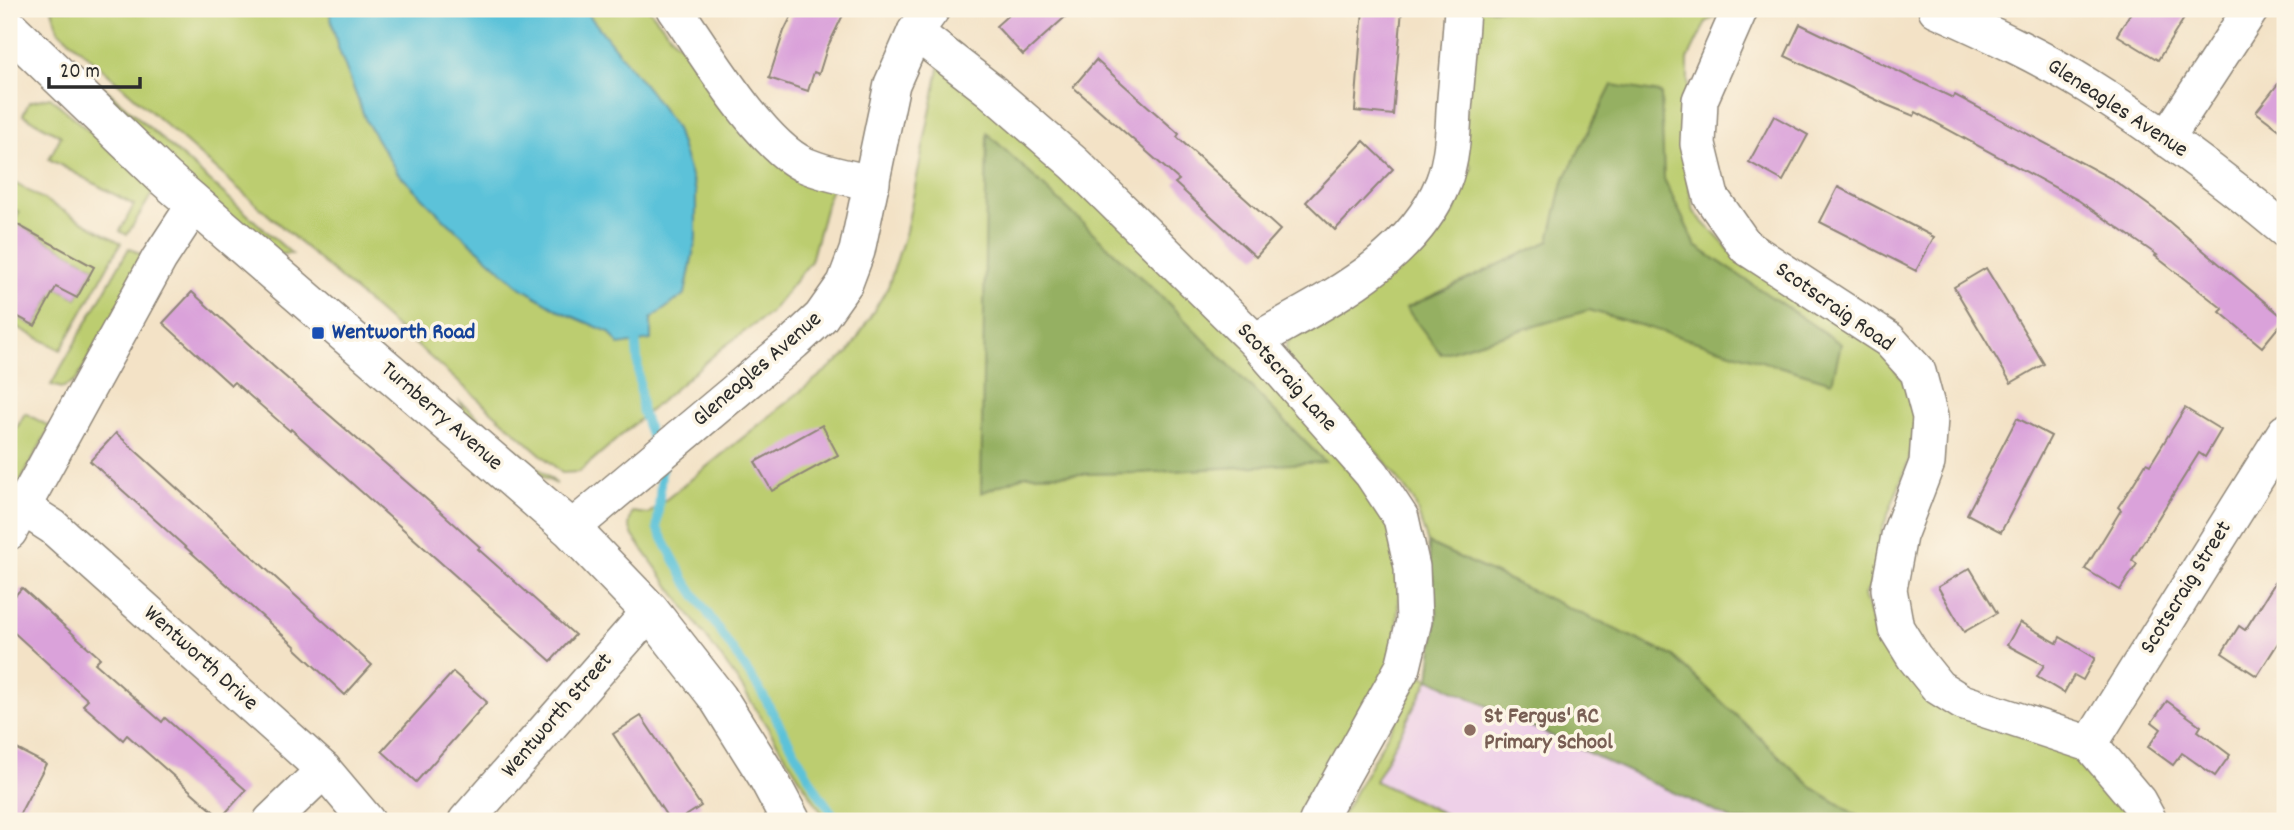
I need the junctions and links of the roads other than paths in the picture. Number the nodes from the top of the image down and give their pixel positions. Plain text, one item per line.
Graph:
1 (675, 9) edge
2 (1462, 9) edge
3 (1740, 9) edge
4 (1936, 9) edge
5 (2251, 9) edge
6 (923, 20) edge
7 (9, 28) edge
8 (2166, 139) junction
9 (872, 183) junction
10 (195, 204) junction
11 (2285, 230) edge
12 (1255, 341) junction
13 (2285, 432) edge
14 (16, 520) edge
15 (570, 529) junction
16 (650, 611) junction
17 (2090, 744) junction
18 (324, 770) junction
19 (271, 821) edge
20 (367, 821) edge
21 (466, 821) edge
22 (791, 821) edge
23 (1317, 821) edge
24 (2149, 821) edge

1 - 9 street
2 - 12 street
3 - 17 street, Scotscraig Road
4 - 8 street, Gleneagles Avenue
5 - 8 street
6 - 9 street, Gleneagles Avenue
6 - 12 street, Scotscraig Lane
7 - 10 street, Turnberry Avenue
8 - 11 street, Gleneagles Avenue
9 - 15 street, Gleneagles Avenue
10 - 14 street
10 - 15 street, Turnberry Avenue
12 - 23 street, Scotscraig Lane
13 - 17 street, Scotscraig Street
14 - 18 street, Wentworth Drive
15 - 16 street, Turnberry Avenue
16 - 21 street, Wentworth Street
16 - 22 street, Turnberry Avenue
17 - 24 street
18 - 19 street
18 - 20 street, Wentworth Drive

